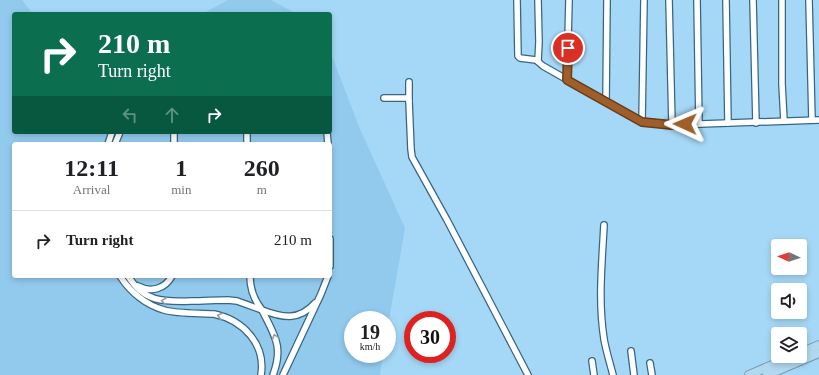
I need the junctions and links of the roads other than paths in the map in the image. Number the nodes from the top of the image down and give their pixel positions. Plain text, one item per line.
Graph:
1 (518, 0) edge
2 (538, 0) edge
3 (569, 0) edge
4 (607, 0) edge
5 (644, 0) edge
6 (669, 0) edge
7 (697, 0) edge
8 (726, 0) edge
9 (753, 0) edge
10 (782, 0) edge
11 (808, 0) edge
12 (538, 61) junction
13 (567, 80) junction
14 (409, 82) dead end
15 (384, 98) dead end
16 (410, 100) junction
17 (606, 102) junction
18 (812, 120) junction
19 (819, 120) edge
20 (784, 121) junction
21 (642, 122) junction
22 (728, 123) junction
23 (756, 123) junction
24 (699, 124) junction
25 (672, 125) junction
26 (604, 225) dead end
27 (122, 278) edge
28 (129, 278) edge
29 (171, 278) edge
30 (250, 278) edge
31 (327, 278) edge
32 (321, 294) junction
33 (262, 310) junction
34 (819, 345) edge
35 (807, 350) edge
36 (631, 351) dead end
37 (819, 353) edge
38 (592, 362) dead end
39 (650, 362) dead end
40 (777, 363) edge
41 (261, 375) edge
42 (273, 375) edge
43 (283, 375) edge
44 (528, 375) edge
45 (594, 375) edge
46 (613, 375) edge
47 (634, 375) edge
48 (652, 375) edge
49 (749, 375) edge
50 (767, 375) edge

1 - 12 street
2 - 12 street
3 - 13 street
4 - 17 street
5 - 21 street
6 - 25 street
7 - 24 street
8 - 22 street
9 - 23 street
10 - 20 street
11 - 18 street
12 - 13 street
13 - 17 street
14 - 16 street
15 - 16 street
16 - 44 street
17 - 21 street
18 - 19 street
18 - 20 street
20 - 23 street
21 - 25 street
22 - 23 street
22 - 24 street
24 - 25 street
26 - 46 street
41 -> 27 street
28 - 29 street
33 -> 28 street
30 - 33 street
31 - 32 street
32 - 33 street
32 - 43 street
42 -> 33 street
34 - 35 highway
36 - 47 street
37 - 50 highway
38 - 45 street
39 - 48 street
40 - 49 highway

